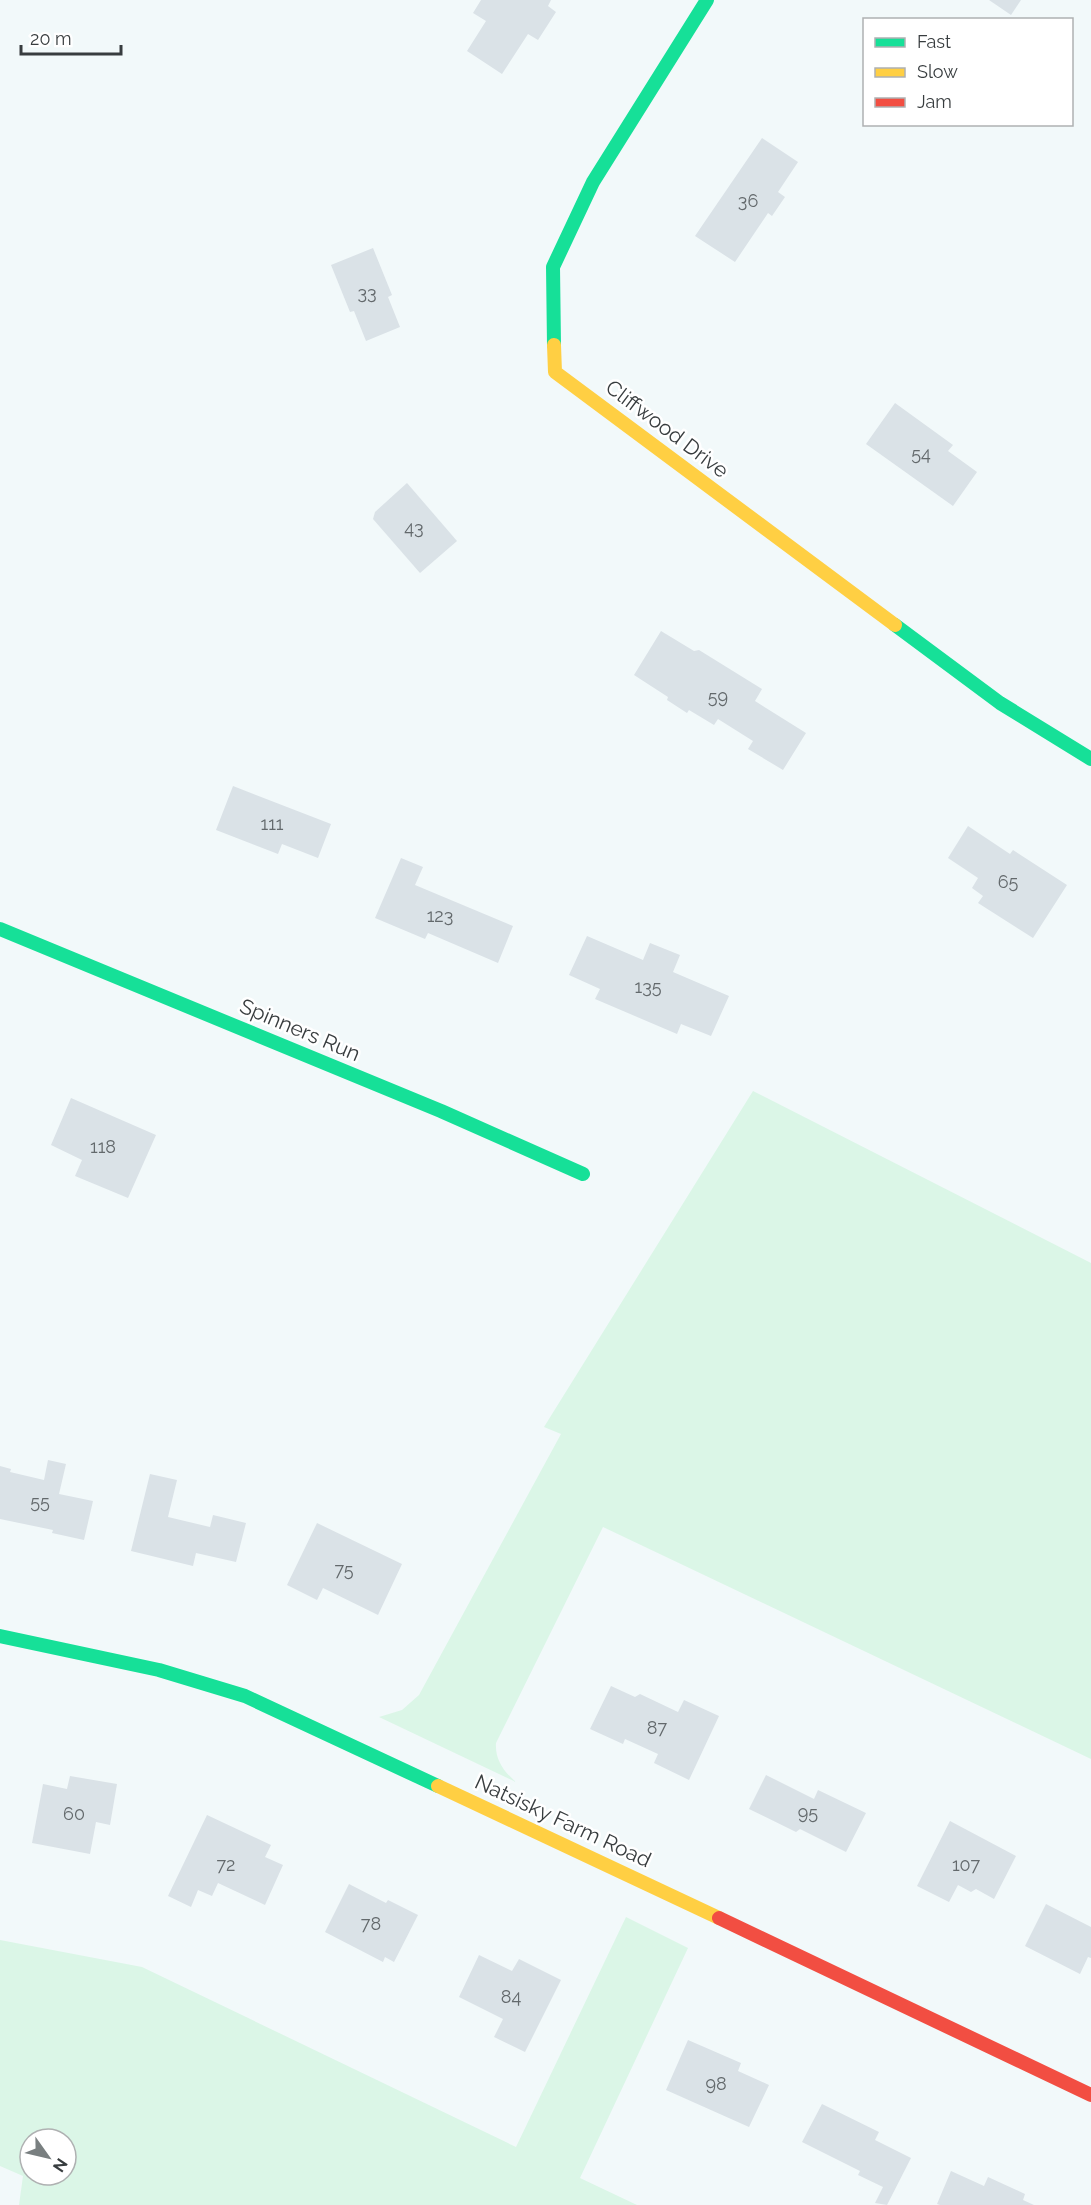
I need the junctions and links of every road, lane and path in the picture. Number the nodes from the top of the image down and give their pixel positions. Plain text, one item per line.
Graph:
1 (707, 0) edge
2 (1091, 759) edge
3 (0, 929) edge
4 (583, 1174) dead end
5 (0, 1636) edge
6 (1091, 2095) edge

1 - 2 street, Cliffwood Drive
3 - 4 street, Spinners Run
5 - 6 street, Natsisky Farm Road

